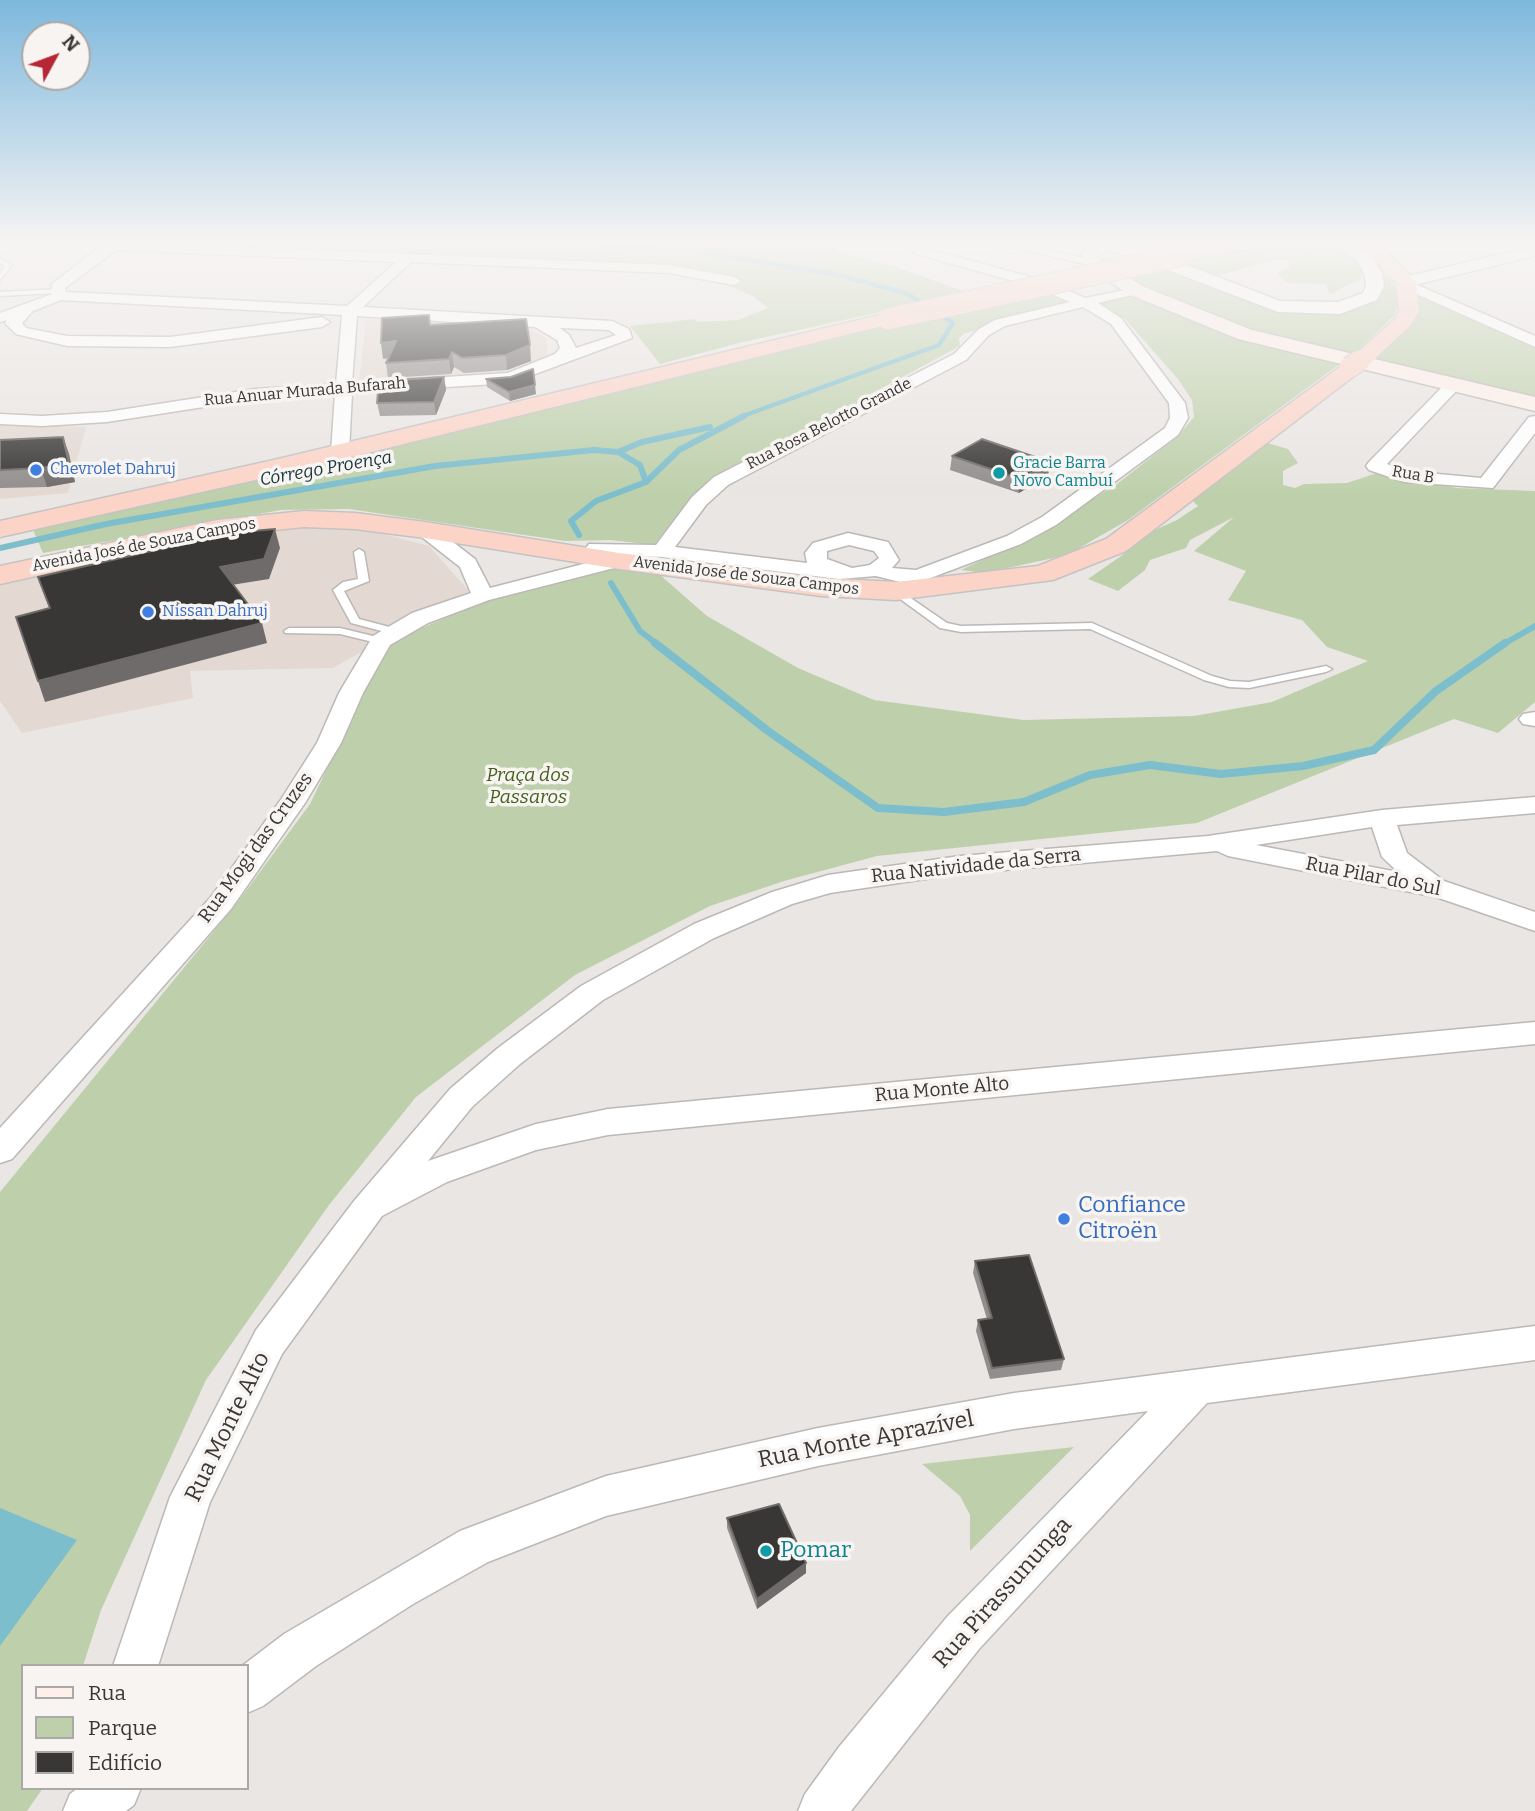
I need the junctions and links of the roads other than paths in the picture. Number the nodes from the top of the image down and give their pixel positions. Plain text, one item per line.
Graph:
1 (16, 326) edge
2 (280, 326) edge
3 (349, 326) edge
4 (543, 326) edge
5 (600, 326) edge
6 (861, 326) edge
7 (996, 326) edge
8 (1119, 326) edge
9 (1227, 326) edge
10 (1399, 326) edge
11 (1500, 326) edge
12 (1524, 326) edge
13 (1508, 329) junction
14 (0, 330) edge
15 (21, 331) junction
16 (1535, 342) edge
17 (561, 357) junction
18 (1453, 385) junction
19 (346, 387) junction
20 (1535, 404) edge
21 (0, 419) edge
22 (1535, 421) edge
23 (340, 452) junction
24 (158, 492) junction
25 (0, 510) edge
26 (0, 529) edge
27 (425, 530) junction
28 (662, 551) junction
29 (359, 552) dead end
30 (562, 552) junction
31 (619, 561) junction
32 (817, 562) junction
33 (882, 562) junction
34 (766, 565) junction
35 (949, 565) junction
36 (839, 573) junction
37 (0, 575) edge
38 (994, 579) junction
39 (896, 591) junction
40 (482, 596) junction
41 (355, 621) junction
42 (289, 631) dead end
43 (340, 631) junction
44 (387, 636) junction
45 (1326, 669) dead end
46 (1535, 805) edge
47 (1382, 818) junction
48 (1301, 831) junction
49 (1208, 844) junction
50 (1315, 866) junction
51 (1441, 888) junction
52 (1535, 922) edge
53 (592, 993) joint
54 (1535, 1033) edge
55 (0, 1150) edge
56 (366, 1211) junction
57 (1535, 1343) edge
58 (1197, 1387) junction
59 (136, 1664) edge
60 (248, 1689) edge
61 (93, 1790) edge
62 (114, 1790) edge
63 (87, 1811) edge
64 (822, 1811) edge

1 - 15 street
2 - 15 street
3 - 19 street
4 - 17 street
5 - 17 street, Rua Anuar Murada Bufarah
6 - 23 highway, bridge
7 - 28 street, Rua Rosa Belotto Grande
8 - 35 street
9 - 18 main road
10 - 38 highway, Avenida José de Souza Campos
11 - 13 street
12 - 13 street
13 - 16 street
14 - 15 street
17 - 19 street, Rua Anuar Murada Bufarah
18 - 20 main road
18 - 22 street, Rua B
19 - 21 street, Rua Anuar Murada Bufarah
19 - 23 street
23 - 24 highway
24 - 25 highway
24 - 26 highway
27 - 30 highway, Avenida José de Souza Campos
27 - 37 highway, Avenida José de Souza Campos
27 - 40 street
28 - 30 street
28 - 34 street
29 - 41 lane
30 - 31 highway, Avenida José de Souza Campos
31 - 39 highway, Avenida José de Souza Campos
31 - 40 street
32 - 33 street
32 - 34 street
32 - 36 street
33 - 35 street
33 - 36 street
34 - 36 street
35 - 38 street
38 - 39 highway, Avenida José de Souza Campos
39 - 45 lane
40 - 44 street
41 - 43 lane
41 - 44 lane
42 - 43 lane
43 - 44 lane
44 - 55 street, Rua Mogi das Cruzes
46 - 47 street, Rua Natividade da Serra
47 - 48 street, Rua Natividade da Serra
47 - 51 street
48 - 49 street, Rua Natividade da Serra
48 - 50 street
49 - 50 street, Rua Pilar do Sul
49 - 53 street, Rua Natividade da Serra
50 - 51 street, Rua Pilar do Sul
51 - 52 street, Rua Pilar do Sul
53 - 56 street, Rua Monte Alto
54 - 56 street, Rua Monte Alto
56 - 59 street, Rua Monte Alto
57 - 58 street, Rua Monte Aprazível
58 - 60 street, Rua Monte Aprazível
58 - 64 street, Rua Pirassununga
61 - 63 street
62 - 63 street

